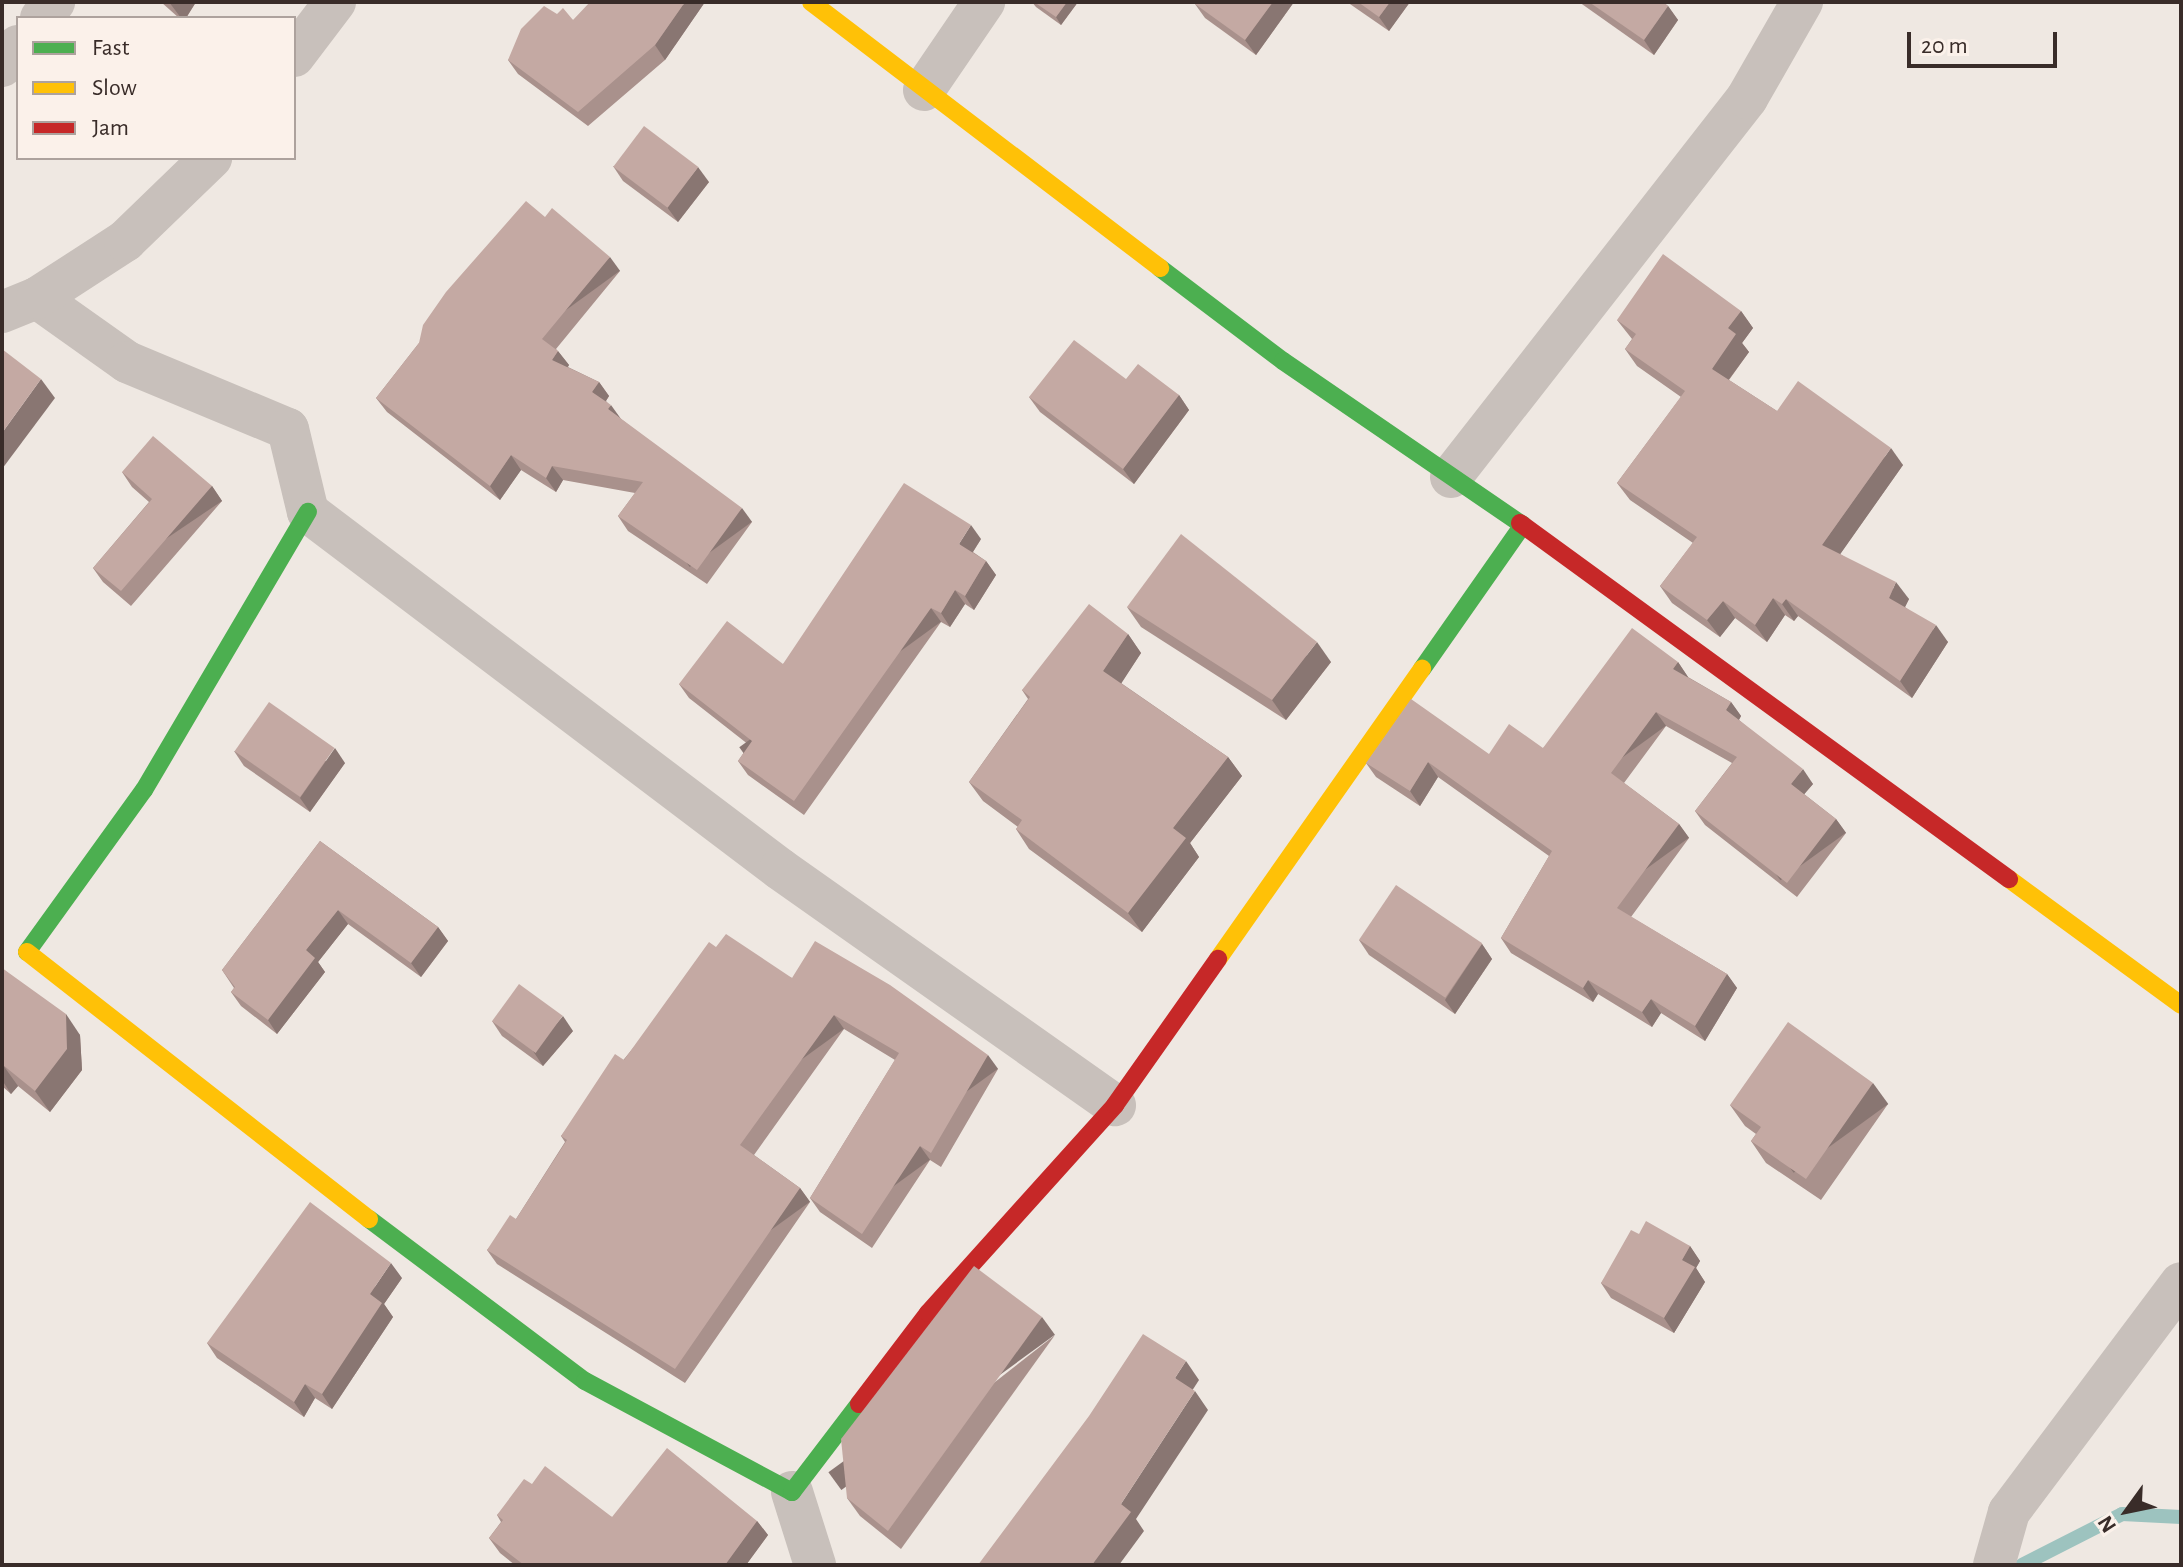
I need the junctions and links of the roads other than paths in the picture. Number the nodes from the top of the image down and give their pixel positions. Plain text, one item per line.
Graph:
1 (335, 2) edge
2 (811, 2) edge
3 (984, 2) edge
4 (1802, 2) edge
5 (16, 48) edge
6 (296, 53) edge
7 (2, 66) edge
8 (924, 90) junction
9 (209, 160) edge
10 (20, 305) edge
11 (1451, 477) junction
12 (308, 512) junction
13 (1523, 525) junction
14 (13, 948) edge
15 (2181, 1005) edge
16 (1115, 1105) junction
17 (2181, 1283) edge
18 (792, 1492) junction
19 (815, 1565) edge
20 (1994, 1565) edge

1 - 6 street
2 - 8 street
3 - 8 street
4 - 11 street
5 - 7 street
8 - 11 street
9 - 10 street
10 - 12 street
11 - 13 street
12 - 14 street
12 - 16 street
13 - 15 street
13 - 16 street
14 - 18 street
16 - 18 street
17 - 20 street
18 - 19 street

